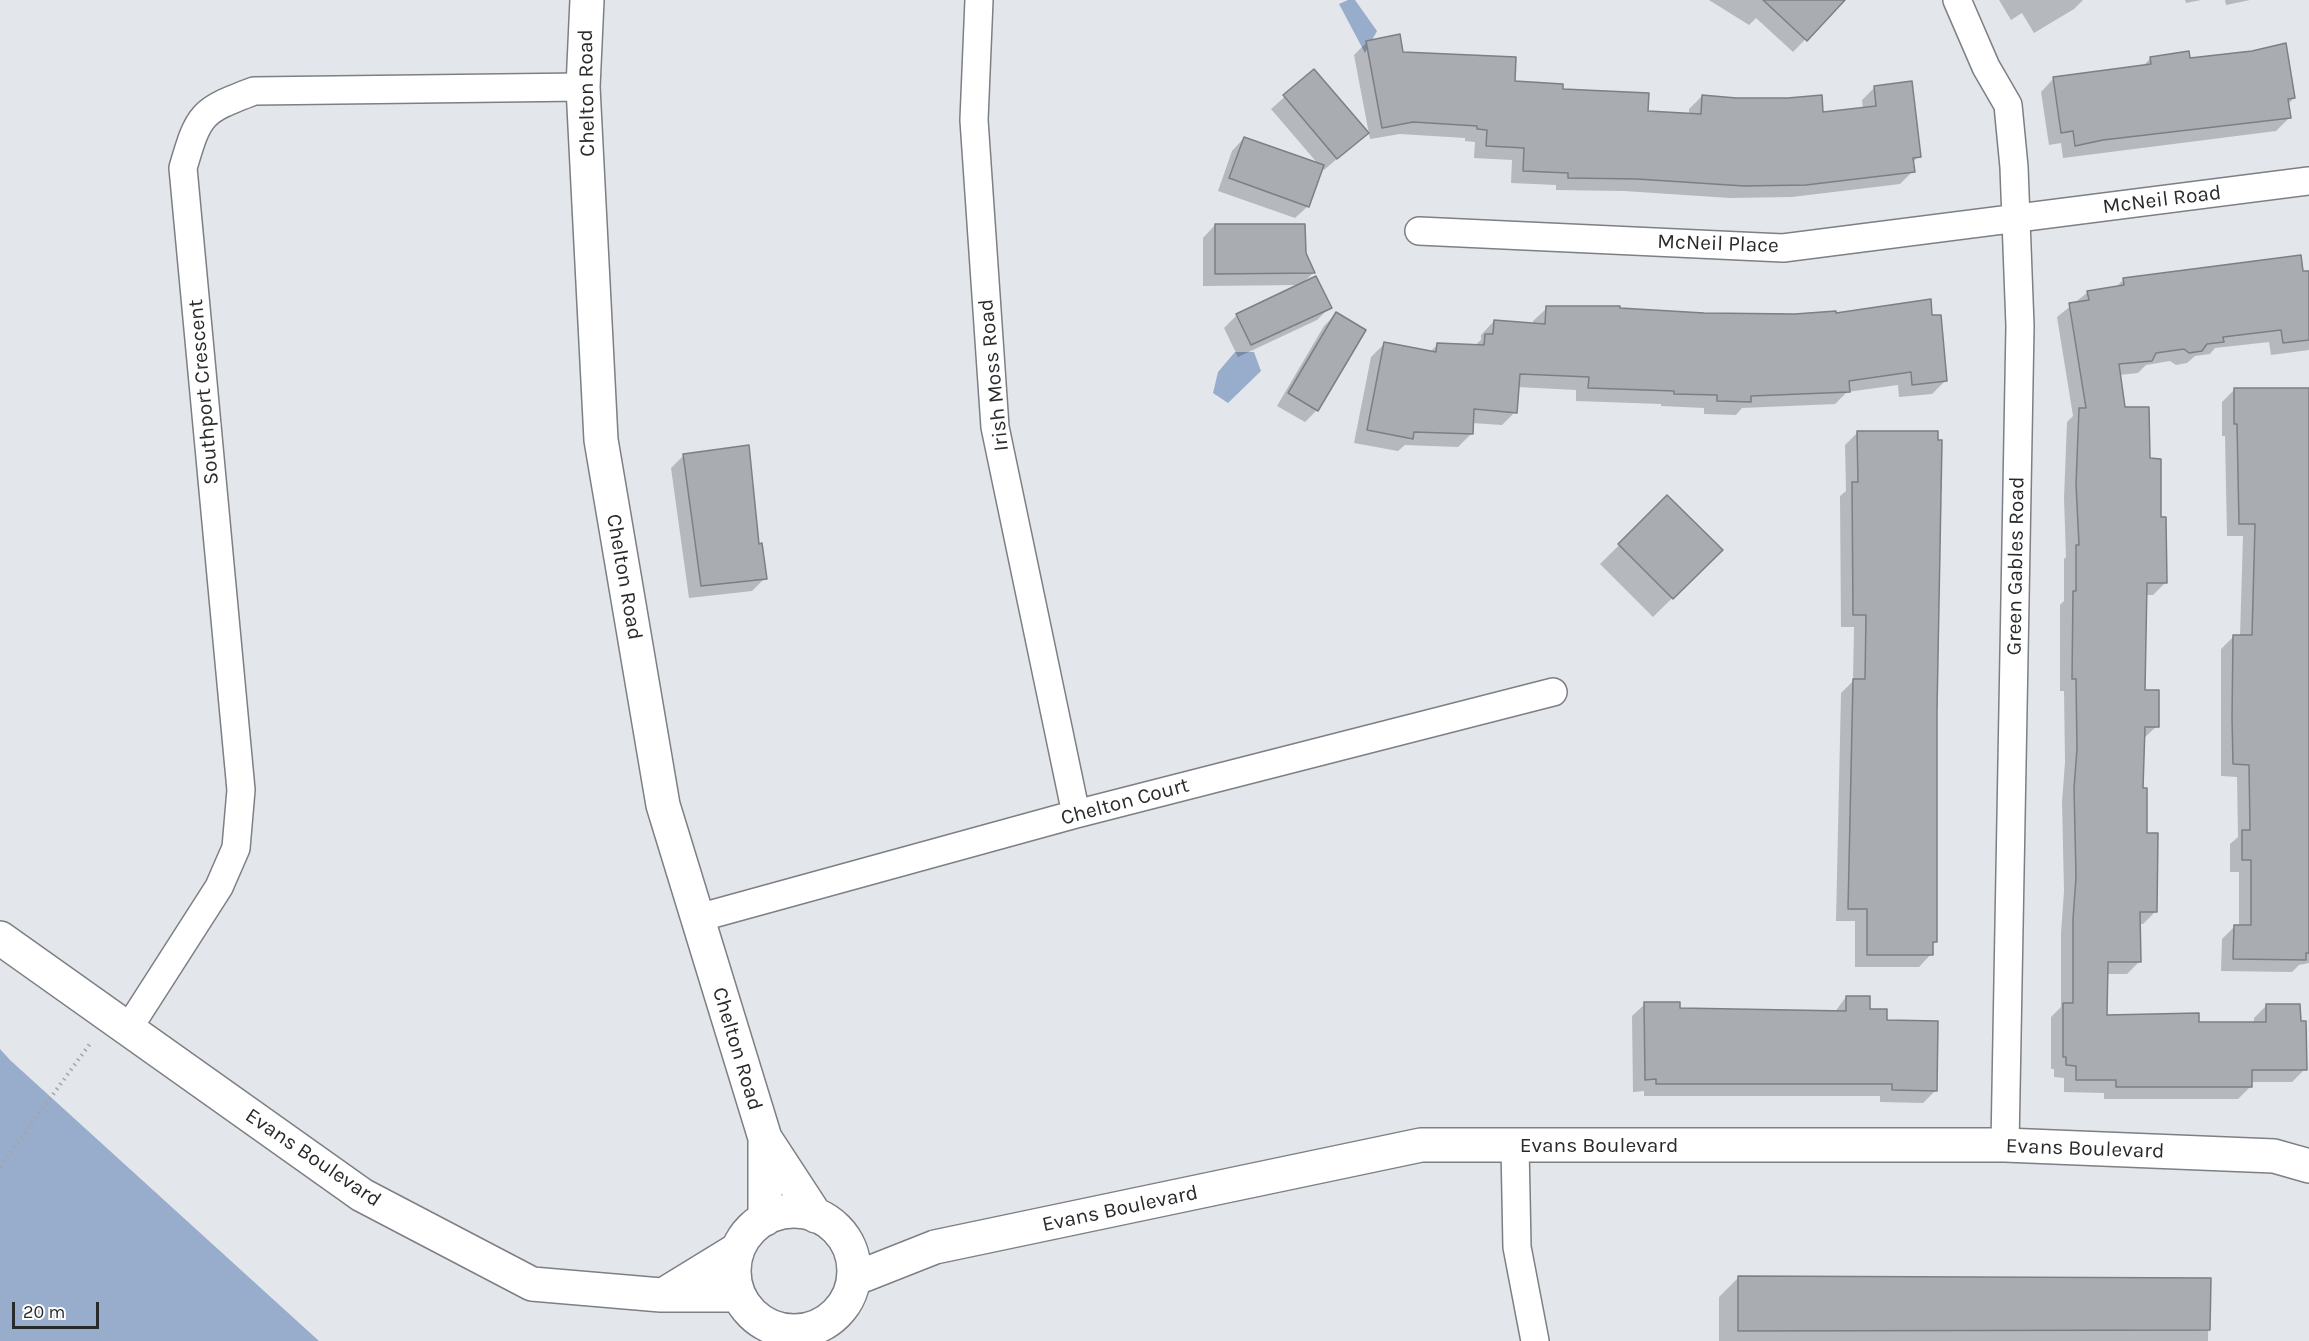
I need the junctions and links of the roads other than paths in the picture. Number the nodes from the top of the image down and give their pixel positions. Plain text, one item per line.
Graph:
1 (587, 0) edge
2 (979, 0) edge
3 (1957, 0) edge
4 (583, 87) junction
5 (2309, 181) edge
6 (2016, 219) junction
7 (1419, 231) dead end
8 (1553, 692) dead end
9 (1076, 814) junction
10 (698, 918) junction
11 (0, 938) edge
12 (119, 1022) junction
13 (765, 1138) junction
14 (2005, 1145) junction
15 (1515, 1146) junction
16 (2309, 1148) edge
17 (2274, 1156) junction
18 (2309, 1166) edge
19 (816, 1216) junction
20 (765, 1219) junction
21 (738, 1249) junction
22 (852, 1264) junction
23 (738, 1295) junction
24 (661, 1296) junction
25 (830, 1330) edge
26 (775, 1334) edge
27 (1535, 1341) edge

1 - 4 street, Chelton Road
2 - 9 street, Irish Moss Road
3 - 6 street, Green Gables Road
4 - 10 street, Chelton Road
4 - 12 street, Southport Crescent
5 - 6 street, McNeil Road
6 - 7 street, McNeil Place
6 - 14 street, Green Gables Road
8 - 9 street, Chelton Court
9 - 10 street, Chelton Court
10 - 13 street, Chelton Road
11 - 12 street, Evans Boulevard
12 - 24 street, Evans Boulevard
13 - 19 street, Chelton Road
13 - 20 street, Chelton Road
14 - 15 street, Evans Boulevard
14 - 17 street, Evans Boulevard
15 - 22 street, Evans Boulevard
15 - 27 street
16 - 17 street, Evans Boulevard
17 - 18 street, Evans Boulevard
19 - 20 street
19 - 22 street
20 - 21 street
21 - 23 street
21 - 24 street
22 - 25 street
23 - 24 street, Evans Boulevard
23 - 26 street
25 - 26 street

